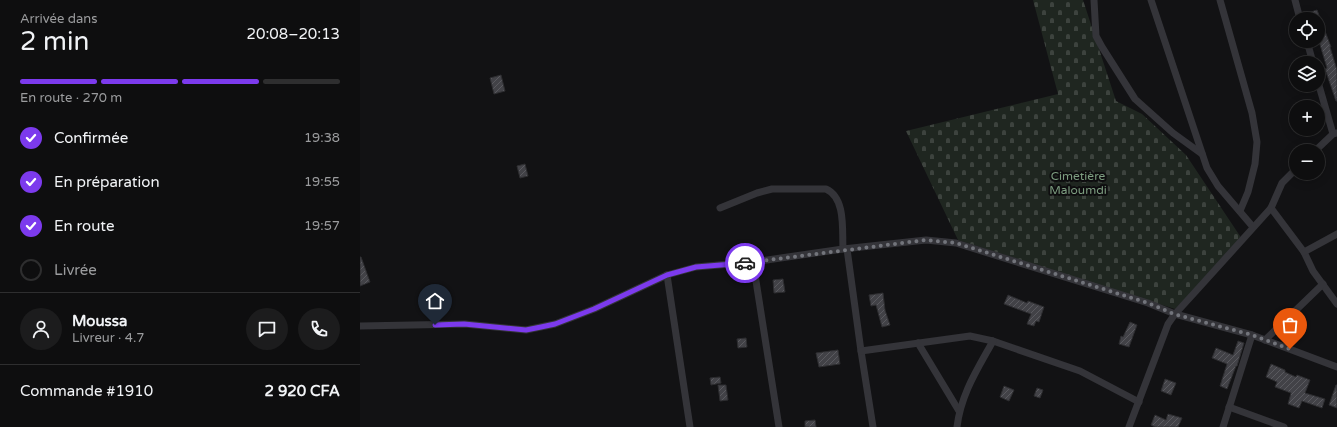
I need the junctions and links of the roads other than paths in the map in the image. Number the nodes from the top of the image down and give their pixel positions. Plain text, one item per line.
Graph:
1 (1094, 0) edge
2 (1151, 0) edge
3 (1220, 0) edge
4 (1295, 0) edge
5 (1298, 12) edge
6 (1321, 92) edge
7 (1335, 134) edge
8 (1323, 144) edge
9 (1202, 154) junction
10 (1289, 176) edge
11 (720, 208) dead end
12 (1271, 208) junction
13 (1240, 211) junction
14 (1253, 227) junction
15 (1337, 234) edge
16 (845, 249) junction
17 (1304, 252) junction
18 (753, 262) junction
19 (667, 275) junction
20 (1323, 284) junction
21 (1337, 304) edge
22 (1174, 314) junction
23 (360, 326) edge
24 (1252, 335) junction
25 (1265, 340) junction
26 (993, 341) junction
27 (918, 343) junction
28 (861, 351) junction
29 (1337, 367) edge
30 (1139, 402) junction
31 (1229, 407) junction
32 (959, 410) junction
33 (690, 427) edge
34 (779, 427) edge
35 (873, 427) edge
36 (957, 427) edge
37 (1129, 427) edge
38 (1223, 427) edge
39 (1284, 427) edge

1 - 9 street
2 - 9 street
3 - 13 street
4 - 5 street
6 - 7 street
7 - 8 street
9 - 13 street
10 - 12 street
11 - 16 street
12 - 14 street
12 - 17 street
13 - 14 street
14 - 22 street
15 - 17 street
16 - 18 street
16 - 22 street
16 - 28 street
17 - 20 street
18 - 19 street
18 - 34 street
19 - 23 street
19 - 33 street
20 - 21 street
20 - 25 street
22 - 24 street
22 - 30 street
24 - 25 street
24 - 31 street
25 - 29 street
26 - 27 street
26 - 30 street
26 - 32 street
27 - 28 street
27 - 32 street
28 - 35 street
30 - 37 street
31 - 38 street
31 - 39 street
32 - 36 street

